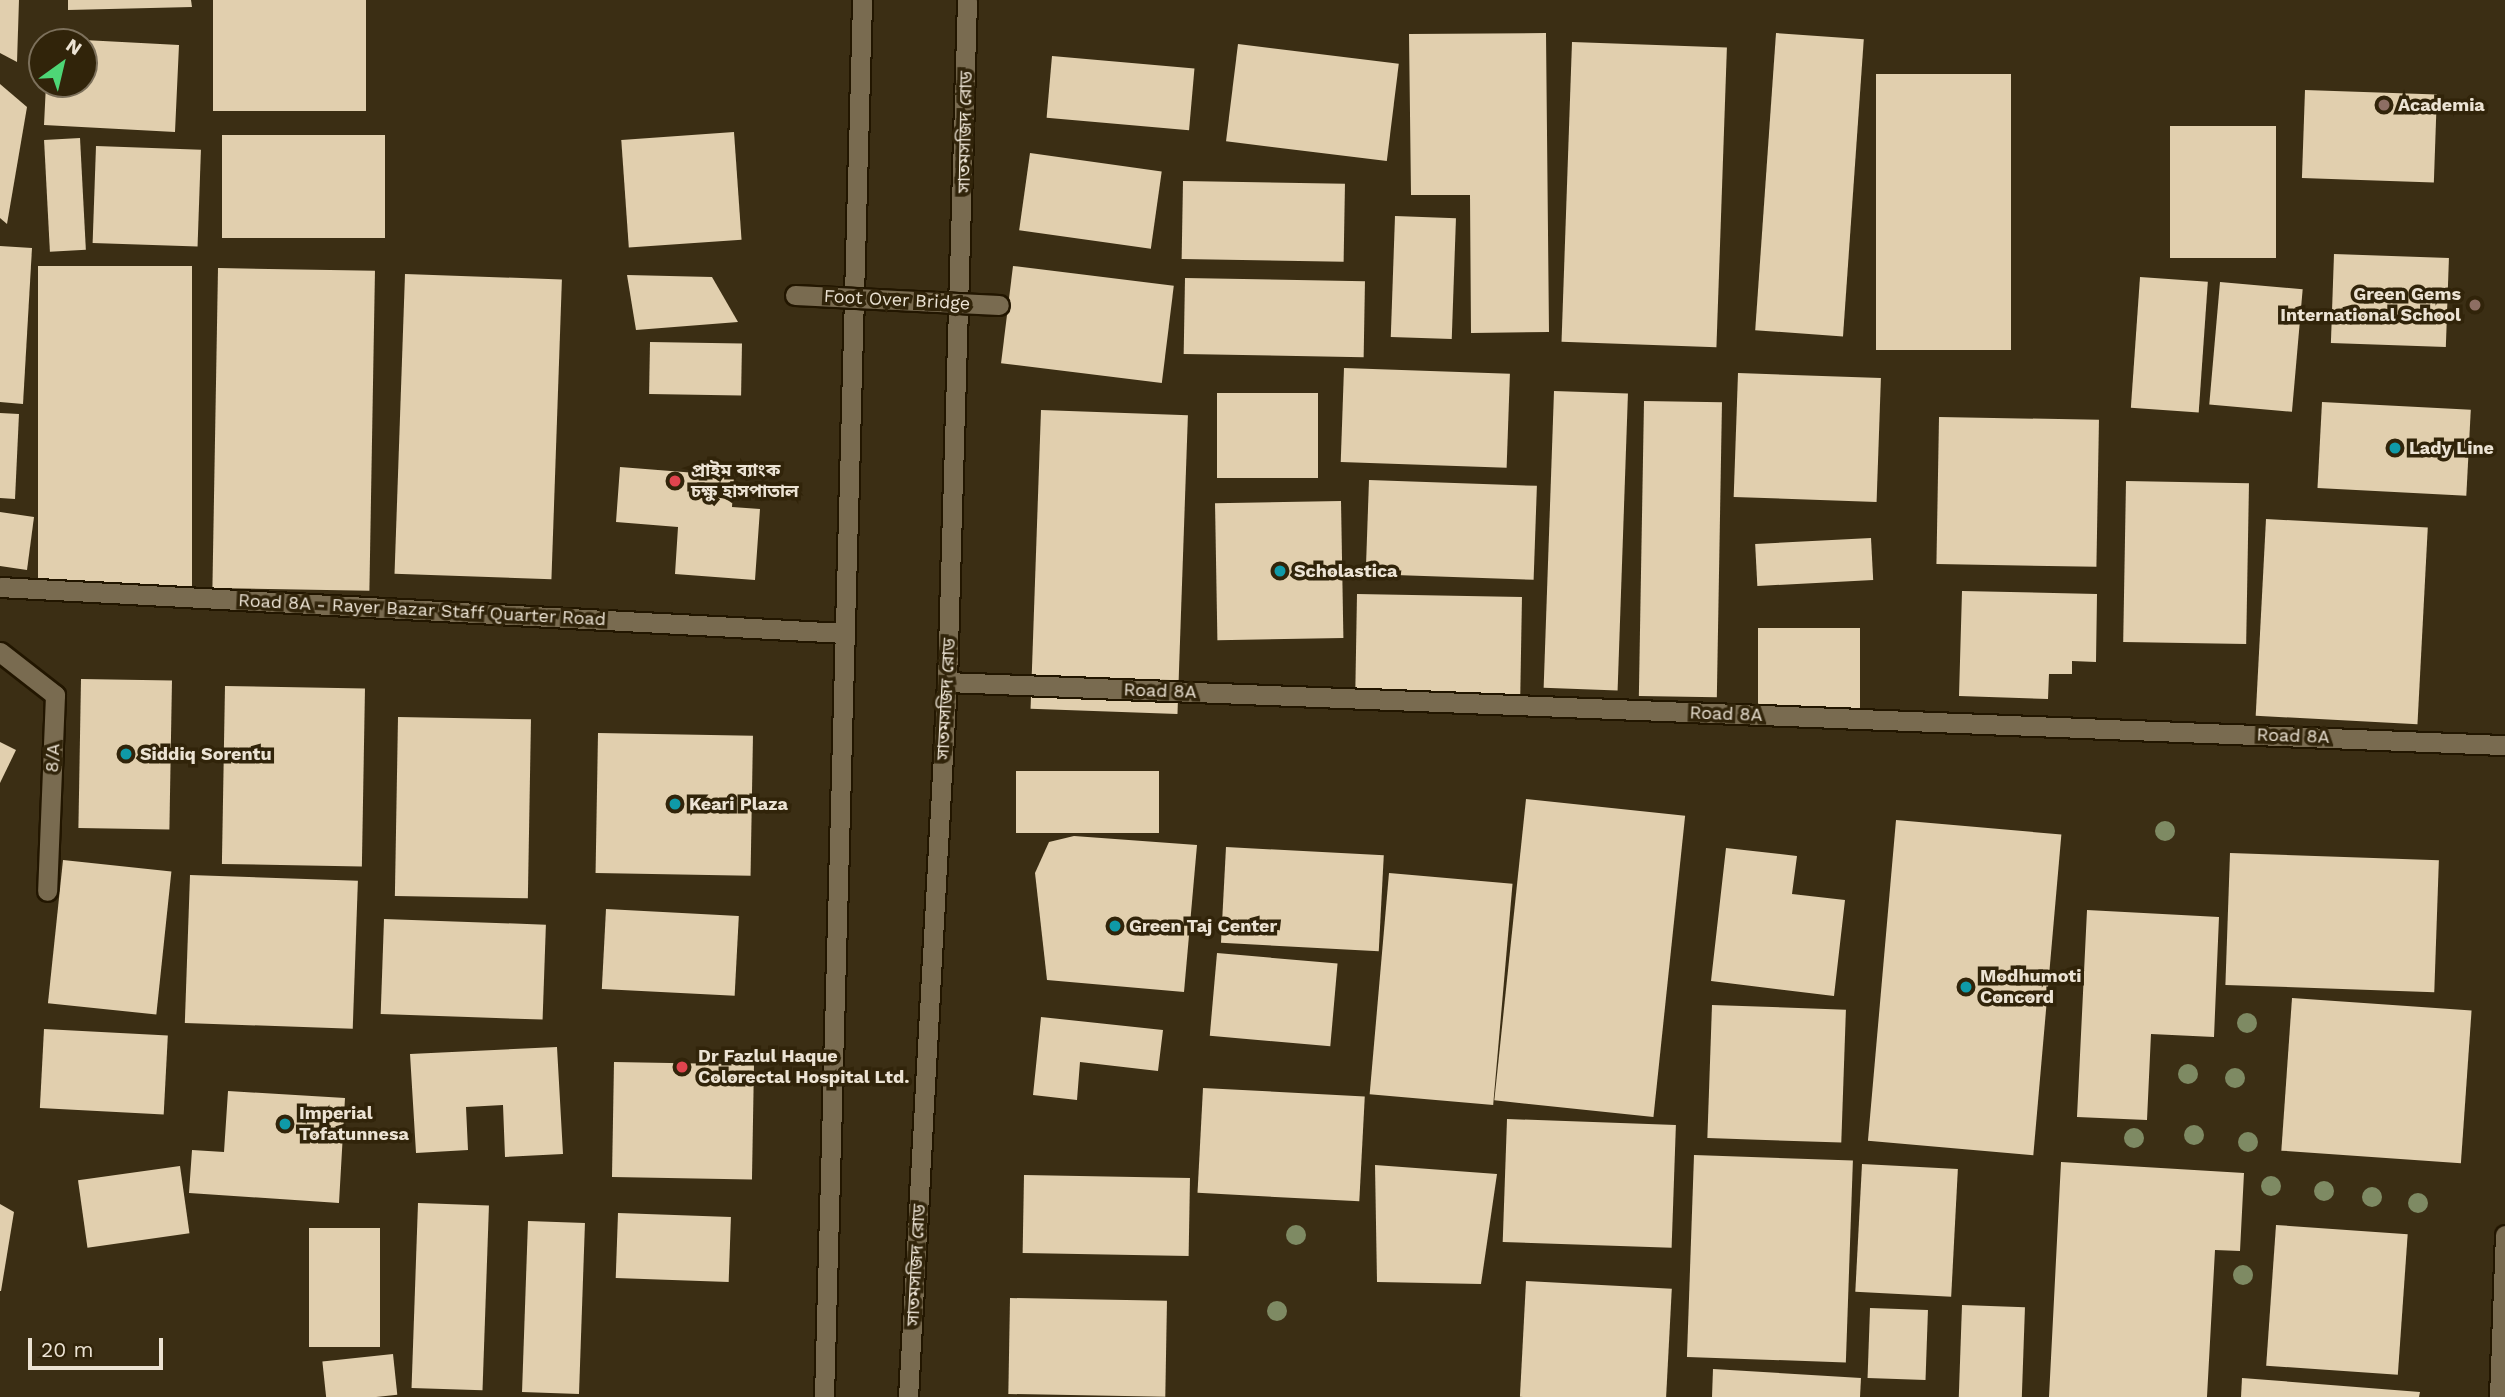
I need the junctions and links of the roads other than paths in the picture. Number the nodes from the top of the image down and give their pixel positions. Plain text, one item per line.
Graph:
1 (862, 0) edge
2 (967, 0) edge
3 (795, 295) dead end
4 (999, 305) dead end
5 (0, 587) edge
6 (843, 634) junction
7 (0, 652) edge
8 (947, 682) junction
9 (2505, 745) edge
10 (47, 891) dead end
11 (2505, 1234) edge
12 (824, 1397) edge
13 (908, 1397) edge
14 (2499, 1397) edge

1 - 6 street
2 - 8 street, সাতমসজিদ রোড
3 - 4 street, Foot Over Bridge, bridge
5 - 6 street, Road 8A - Rayer Bazar Staff Quarter Road
6 - 12 street
7 - 10 street, 8/A
8 - 9 street, Road 8A
8 - 13 street, সাতমসজিদ রোড
11 - 14 street

